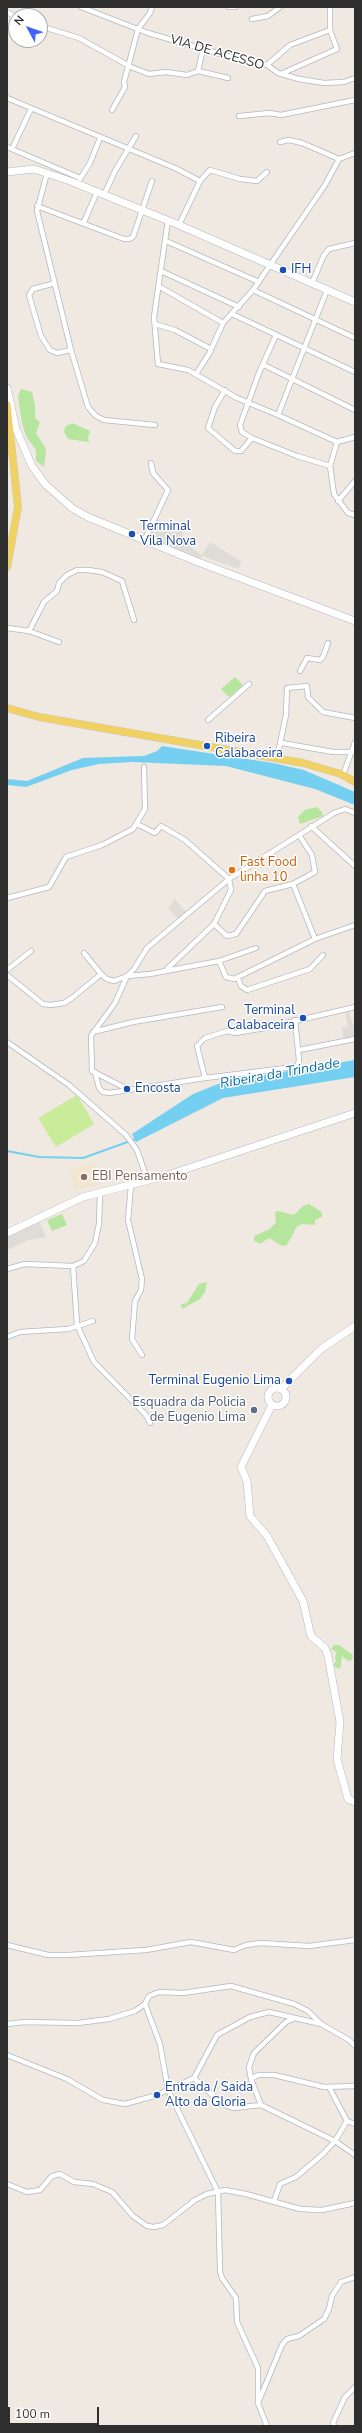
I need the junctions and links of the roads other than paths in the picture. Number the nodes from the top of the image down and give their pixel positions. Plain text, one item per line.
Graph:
1 (81, 7) edge
2 (152, 7) edge
3 (229, 7) edge
4 (235, 7) edge
5 (280, 7) edge
6 (330, 7) edge
7 (252, 19) dead end
8 (48, 28) edge
9 (138, 29) junction
10 (330, 30) junction
11 (203, 49) junction
12 (267, 65) junction
13 (128, 66) junction
14 (198, 72) junction
15 (283, 74) junction
16 (228, 78) dead end
17 (355, 78) edge
18 (7, 98) edge
19 (355, 100) edge
20 (31, 110) junction
21 (112, 110) dead end
22 (239, 116) dead end
23 (136, 136) dead end
24 (100, 138) junction
25 (280, 142) dead end
26 (9, 148) edge
27 (130, 150) junction
28 (355, 152) edge
29 (339, 159) junction
30 (7, 172) edge
31 (267, 172) dead end
32 (47, 173) junction
33 (79, 181) junction
34 (152, 181) dead end
35 (200, 181) junction
36 (100, 194) junction
37 (37, 206) junction
38 (142, 211) junction
39 (168, 220) junction
40 (84, 222) junction
41 (179, 225) junction
42 (166, 241) junction
43 (355, 243) edge
44 (269, 265) junction
45 (162, 271) junction
46 (55, 282) junction
47 (259, 282) junction
48 (312, 282) junction
49 (160, 287) junction
50 (253, 290) junction
51 (327, 290) junction
52 (355, 302) edge
53 (238, 307) junction
54 (232, 314) junction
55 (314, 320) junction
56 (223, 323) junction
57 (155, 324) junction
58 (276, 335) junction
59 (355, 338) edge
60 (304, 348) junction
61 (211, 349) junction
62 (71, 350) junction
63 (264, 365) junction
64 (355, 372) edge
65 (196, 374) junction
66 (292, 381) junction
67 (7, 388) edge
68 (225, 390) junction
69 (248, 402) junction
70 (7, 405) edge
71 (355, 410) edge
72 (278, 415) junction
73 (155, 425) dead end
74 (355, 437) edge
75 (252, 438) junction
76 (337, 442) junction
77 (151, 462) dead end
78 (330, 466) junction
79 (355, 481) edge
80 (338, 501) junction
81 (355, 515) edge
82 (145, 539) junction
83 (7, 567) edge
84 (134, 620) dead end
85 (355, 621) edge
86 (7, 628) edge
87 (29, 631) junction
88 (59, 642) dead end
89 (328, 642) dead end
90 (300, 671) dead end
91 (248, 684) dead end
92 (7, 708) edge
93 (355, 718) edge
94 (208, 720) dead end
95 (355, 742) edge
96 (282, 743) junction
97 (352, 752) edge
98 (277, 758) junction
99 (144, 767) dead end
100 (343, 775) junction
101 (355, 782) edge
102 (355, 813) edge
103 (137, 824) junction
104 (311, 826) junction
105 (299, 835) junction
106 (355, 866) edge
107 (229, 879) junction
108 (292, 884) junction
109 (7, 898) edge
110 (214, 924) junction
111 (355, 925) edge
112 (315, 939) junction
113 (256, 948) dead end
114 (31, 951) dead end
115 (84, 952) dead end
116 (323, 955) dead end
117 (218, 961) junction
118 (167, 969) junction
119 (7, 970) edge
120 (101, 974) junction
121 (7, 975) edge
122 (126, 976) junction
123 (238, 978) junction
124 (222, 1007) dead end
125 (355, 1007) edge
126 (295, 1020) junction
127 (92, 1032) junction
128 (355, 1039) edge
129 (7, 1042) edge
130 (299, 1050) junction
131 (95, 1072) junction
132 (206, 1078) junction
133 (127, 1089) junction
134 (355, 1113) edge
135 (147, 1179) junction
136 (131, 1185) junction
137 (100, 1192) junction
138 (7, 1233) edge
139 (73, 1266) junction
140 (7, 1269) edge
141 (93, 1321) dead end
142 (77, 1325) junction
143 (355, 1326) edge
144 (7, 1337) edge
145 (142, 1355) dead end
146 (281, 1389) junction
147 (272, 1405) junction
148 (150, 1423) dead end
149 (355, 1802) edge
150 (355, 1940) edge
151 (7, 1946) edge
152 (145, 2004) junction
153 (295, 2018) junction
154 (7, 2024) edge
155 (321, 2024) junction
156 (355, 2046) edge
157 (7, 2055) edge
158 (194, 2078) junction
159 (251, 2079) junction
160 (355, 2086) edge
161 (329, 2087) junction
162 (168, 2090) junction
163 (261, 2105) junction
164 (347, 2121) junction
165 (355, 2124) edge
166 (336, 2141) junction
167 (355, 2155) edge
168 (7, 2184) edge
169 (218, 2192) junction
170 (274, 2201) junction
171 (355, 2202) edge
172 (355, 2277) edge
173 (355, 2387) edge
174 (258, 2403) junction
175 (267, 2426) edge
176 (334, 2426) edge

1 - 9 street, VIA DE ACESSO
2 - 9 street
3 - 4 street
5 - 7 street
6 - 10 street
8 - 13 street
9 - 11 street, VIA DE ACESSO
9 - 13 street
10 - 12 street
10 - 15 street
11 - 12 street, VIA DE ACESSO
11 - 14 street
12 - 15 street, VIA DE ACESSO
13 - 14 street
13 - 21 street
14 - 16 street
15 - 17 street, VIA DE ACESSO
18 - 20 street
19 - 22 street
20 - 24 street
20 - 26 street
23 - 27 street
24 - 27 street
24 - 33 street
25 - 29 street
26 - 33 street
27 - 35 street
27 - 36 street
28 - 29 street
29 - 44 street
30 - 32 street
31 - 35 street
32 - 33 street
32 - 37 street
33 - 36 street
34 - 38 street
35 - 41 street
36 - 38 street
36 - 40 street
37 - 40 street
37 - 46 street
38 - 39 street
38 - 40 street
39 - 41 street
39 - 42 street
41 - 44 street
42 - 45 street
42 - 47 street
43 - 48 street
44 - 47 street
44 - 48 street
45 - 49 street
45 - 53 street
46 - 62 street
46 - 62 street
47 - 50 street
48 - 51 street
49 - 56 street
49 - 57 street
50 - 53 street
50 - 55 street
51 - 52 street
51 - 55 street
53 - 54 street
54 - 56 street
54 - 58 street
55 - 59 street
55 - 60 street
56 - 61 street
57 - 61 street
57 - 65 street
58 - 60 street
58 - 63 street
60 - 64 street
60 - 66 street
61 - 65 street
62 - 73 street
63 - 66 street
63 - 69 street
65 - 68 street
66 - 71 street
66 - 72 street
67 - 82 street
68 - 69 street
68 - 75 street
69 - 72 street
69 - 75 street
70 - 83 main road
72 - 76 street
74 - 76 street
75 - 78 street
76 - 78 street
77 - 82 street
78 - 80 street
79 - 80 street
80 - 81 street
82 - 85 street
84 - 87 street
86 - 87 street
87 - 88 street
89 - 90 street
91 - 94 street
92 - 98 main road
93 - 96 street
95 - 97 street
96 - 97 street
96 - 98 street
97 - 100 street
98 - 100 main road
99 - 103 street
100 - 101 main road
102 - 104 street
103 - 107 street
103 - 109 street
104 - 105 street
104 - 106 street
105 - 107 street
105 - 108 street
107 - 110 street
107 - 122 street
108 - 110 street
108 - 112 street
110 - 118 street
111 - 112 street
112 - 123 street
113 - 117 street
114 - 119 street
115 - 120 street
116 - 123 street
117 - 118 street
117 - 123 street
118 - 122 street
120 - 121 street
120 - 122 street
122 - 127 street
124 - 127 street
125 - 126 street
126 - 130 street
126 - 132 street
127 - 131 street
128 - 130 street
129 - 135 street
130 - 132 street
131 - 133 street
131 - 133 street
132 - 133 street
134 - 135 street
135 - 136 street
136 - 137 street
136 - 145 street
137 - 138 street
137 - 139 street
139 - 140 street
139 - 142 street
141 - 142 street
142 - 144 street
142 - 148 street
143 - 146 street
146 - 147 street
146 - 147 street
147 - 149 street
150 - 151 street
152 - 154 street
152 - 155 street
152 - 162 street
153 - 155 street
153 - 158 street
153 - 159 street
155 - 156 street
157 - 162 street
158 - 162 street
158 - 163 street
159 - 161 street
159 - 163 street
160 - 161 street
161 - 164 street
162 - 169 street
163 - 166 street
164 - 165 street
164 - 166 street
166 - 167 street
166 - 170 street
168 - 169 street
169 - 170 street
169 - 174 street
170 - 171 street
172 - 174 street
173 - 176 street
174 - 175 street

